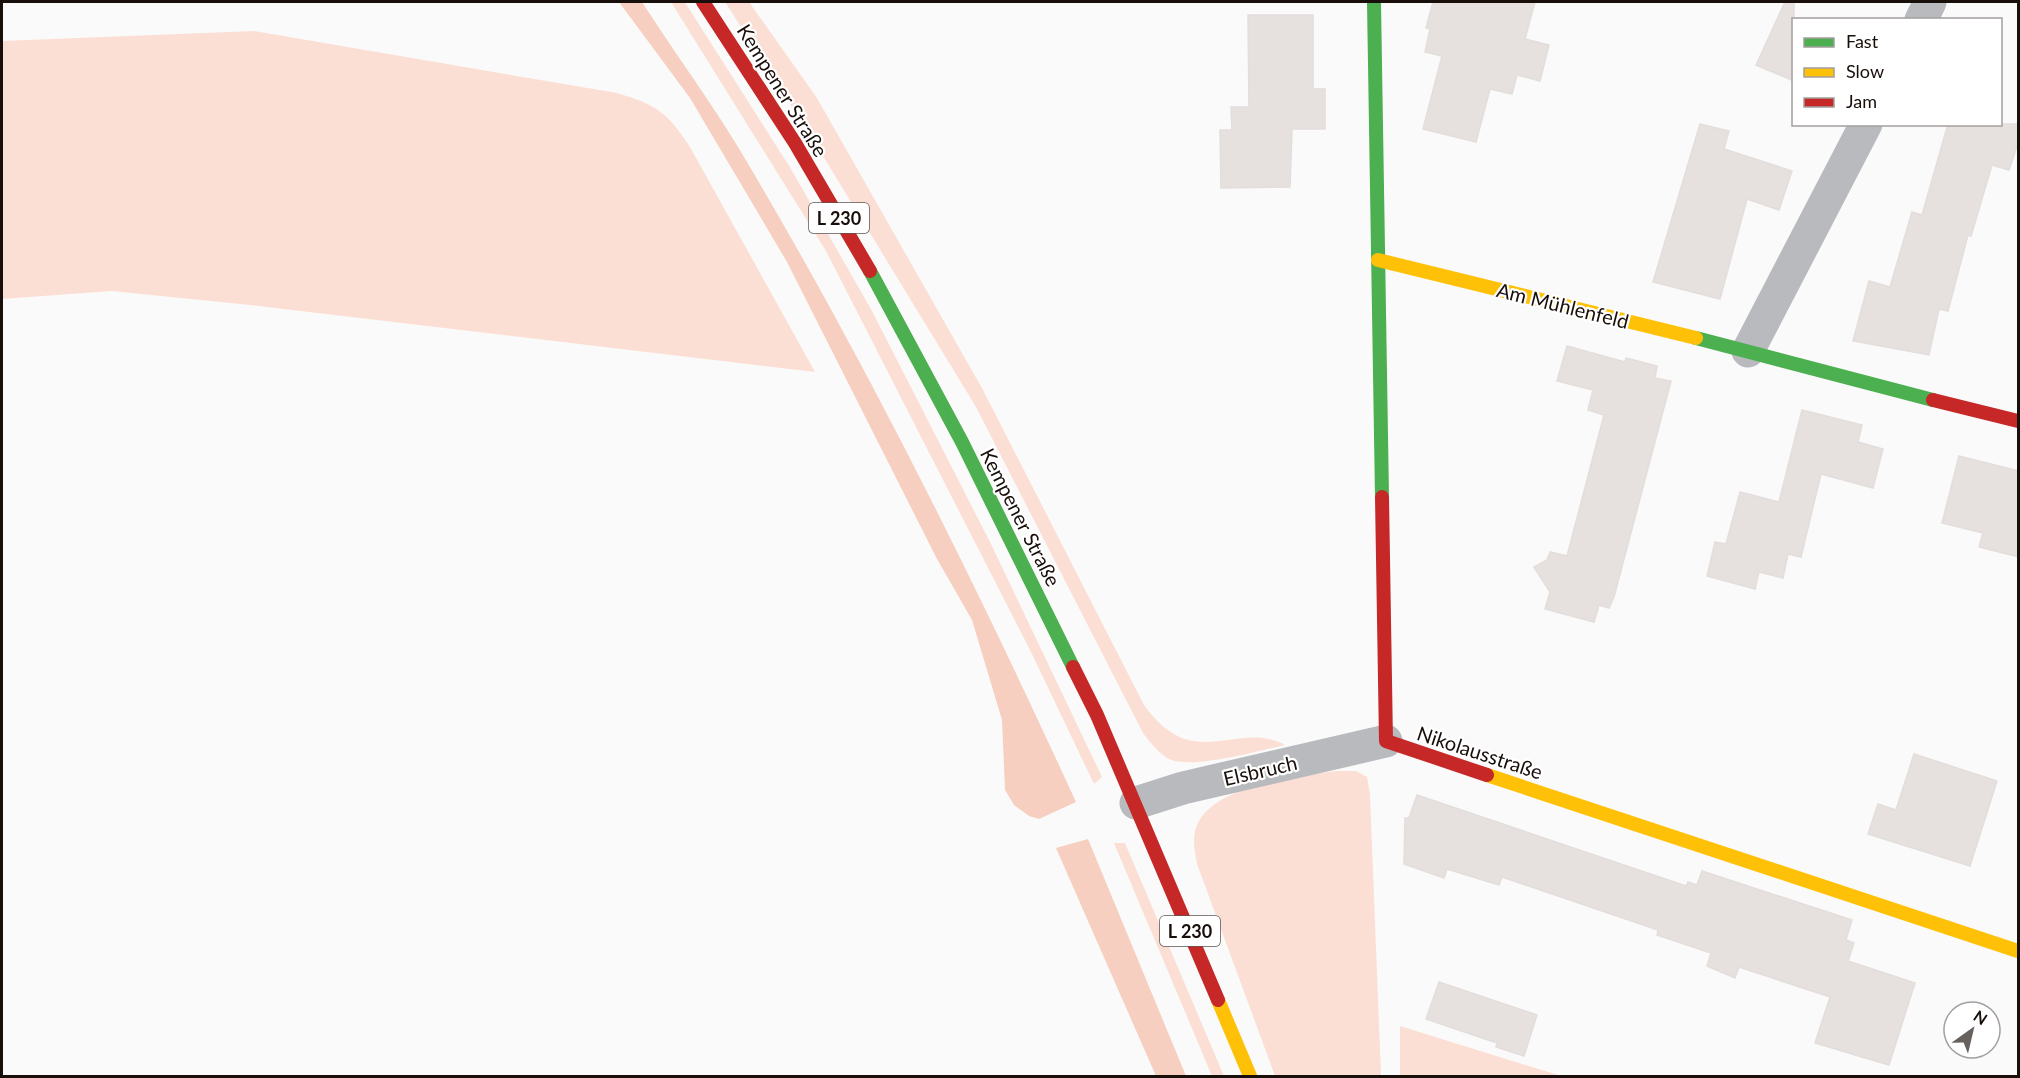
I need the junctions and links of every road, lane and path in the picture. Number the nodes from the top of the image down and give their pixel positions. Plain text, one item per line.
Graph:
1 (703, 2) edge
2 (1374, 2) edge
3 (1930, 2) edge
4 (1922, 18) edge
5 (1865, 126) edge
6 (1378, 260) junction
7 (1748, 351) junction
8 (2019, 421) edge
9 (1386, 741) junction
10 (1136, 803) junction
11 (2019, 951) edge
12 (1250, 1077) edge

1 - 10 street, Kempener Straße / L 230
2 - 6 street, Nikolausstraße
3 - 4 street
5 - 7 street
6 - 7 street, Am Mühlenfeld
6 - 9 street, Nikolausstraße
7 - 8 street, Am Mühlenfeld
9 - 10 street, Elsbruch
9 - 11 street, Nikolausstraße
10 - 12 street, Kempener Straße / L 230

